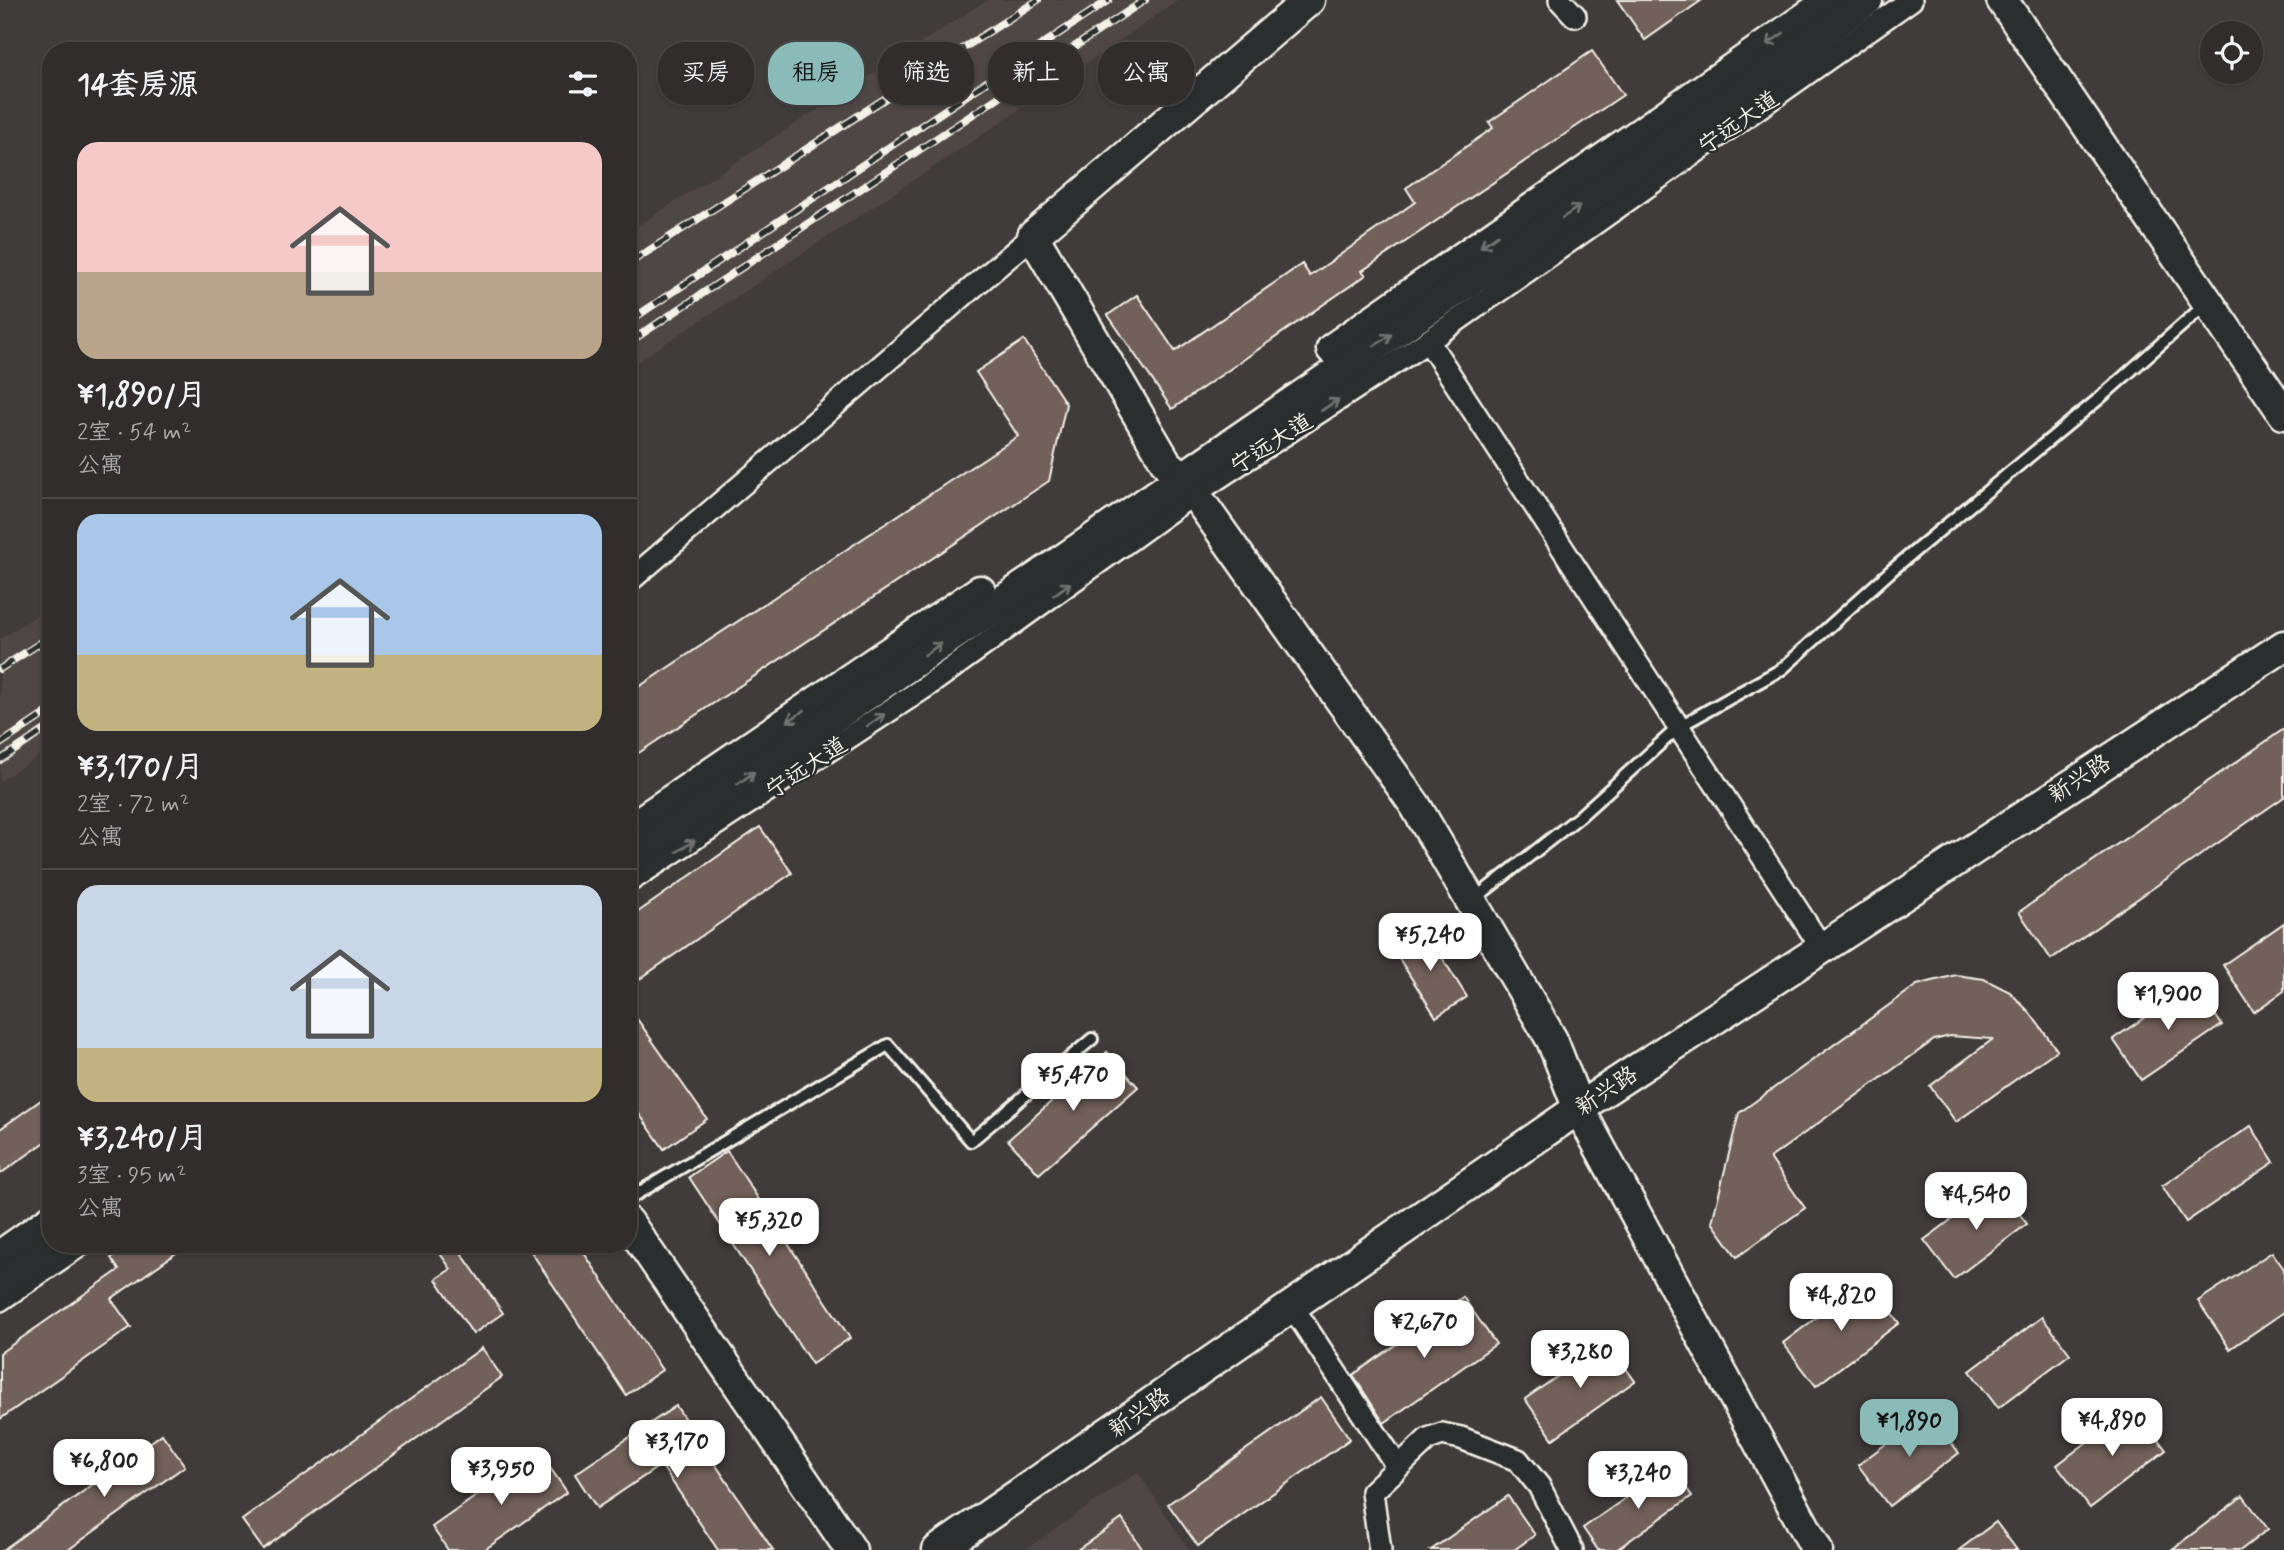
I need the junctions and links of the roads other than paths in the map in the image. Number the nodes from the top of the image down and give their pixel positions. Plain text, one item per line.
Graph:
1 (1309, 0) edge
2 (1560, 0) edge
3 (1831, 0) edge
4 (1867, 0) edge
5 (1911, 0) edge
6 (2002, 0) edge
7 (1575, 16) dead end
8 (1033, 236) junction
9 (2208, 302) junction
10 (1428, 341) junction
11 (2284, 414) edge
12 (1180, 478) junction
13 (637, 574) edge
14 (2284, 646) edge
15 (2284, 668) edge
16 (1680, 726) junction
17 (637, 824) edge
18 (637, 852) edge
19 (637, 876) edge
20 (1471, 901) junction
21 (1822, 948) junction
22 (1092, 1039) dead end
23 (1584, 1116) junction
24 (637, 1194) edge
25 (42, 1226) edge
26 (637, 1235) edge
27 (43, 1253) edge
28 (69, 1253) edge
29 (0, 1256) edge
30 (0, 1283) edge
31 (0, 1300) edge
32 (1297, 1314) junction
33 (1397, 1466) junction
34 (851, 1550) edge
35 (938, 1550) edge
36 (970, 1550) edge
37 (1380, 1550) edge
38 (1572, 1550) edge
39 (1817, 1550) edge

1 - 8 main road
2 - 7 street
3 -> 12 main road, 宁远大道
12 -> 4 main road, 宁远大道
5 - 10 street, 宁远大道
6 - 9 main road
8 - 12 main road
8 - 13 street
9 - 11 main road
9 - 16 lane
12 -> 10 street, 宁远大道
10 - 16 street
12 -> 17 main road, 宁远大道
18 -> 12 main road, 宁远大道
19 -> 12 street, 宁远大道
12 - 20 main road
14 - 21 main road, 新兴路
15 - 23 main road, 新兴路
16 - 20 lane
16 - 21 street
20 - 23 main road
21 - 23 main road, 新兴路
22 - 24 lane
23 - 32 main road, 新兴路
23 - 39 main road
25 - 29 main road
26 - 34 main road
27 - 30 main road
28 - 31 street
32 - 33 street
32 - 35 main road, 新兴路
32 - 36 main road, 新兴路
33 - 37 street
33 - 38 street

